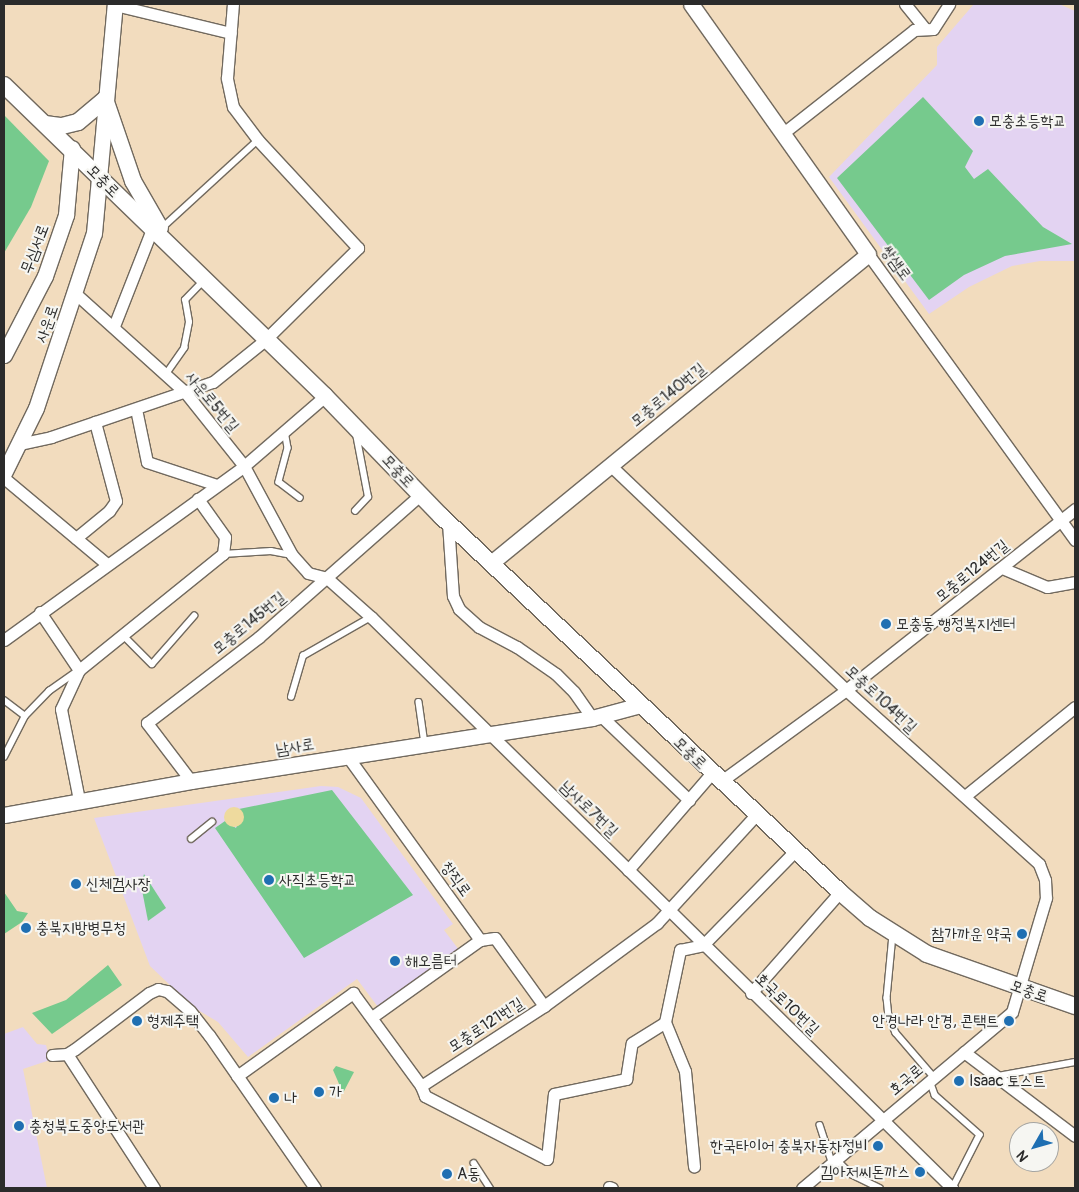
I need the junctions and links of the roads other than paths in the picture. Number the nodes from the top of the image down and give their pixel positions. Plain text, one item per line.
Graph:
1 (115, 4) edge
2 (233, 4) edge
3 (691, 4) edge
4 (905, 4) edge
5 (948, 5) edge
6 (925, 29) junction
7 (230, 34) junction
8 (4, 85) edge
9 (105, 99) junction
10 (45, 124) junction
11 (782, 134) junction
12 (258, 140) junction
13 (69, 146) junction
14 (100, 180) junction
15 (156, 229) junction
16 (868, 254) junction
17 (204, 280) junction
18 (76, 294) junction
19 (114, 326) junction
20 (265, 340) junction
21 (4, 354) edge
22 (166, 374) junction
23 (185, 392) junction
24 (325, 396) junction
25 (136, 409) junction
26 (96, 422) junction
27 (354, 425) junction
28 (285, 431) junction
29 (19, 444) junction
30 (244, 466) junction
31 (610, 466) junction
32 (4, 473) edge
33 (4, 478) edge
34 (217, 485) junction
35 (420, 494) junction
36 (300, 498) dead end
37 (198, 499) junction
38 (1075, 510) edge
39 (355, 511) dead end
40 (1061, 520) junction
41 (448, 523) junction
42 (76, 538) junction
43 (1075, 540) edge
44 (223, 554) junction
45 (292, 555) junction
46 (491, 563) junction
47 (108, 564) junction
48 (1002, 568) junction
49 (328, 578) junction
50 (1075, 582) edge
51 (40, 612) junction
52 (194, 616) dead end
53 (371, 617) junction
54 (123, 634) junction
55 (4, 640) edge
56 (79, 670) junction
57 (846, 690) junction
58 (291, 697) dead end
59 (4, 700) edge
60 (419, 702) dead end
61 (640, 705) junction
62 (1075, 706) edge
63 (25, 716) junction
64 (596, 717) junction
65 (487, 733) junction
66 (425, 744) junction
67 (6, 749) edge
68 (348, 757) junction
69 (4, 758) edge
70 (716, 778) junction
71 (191, 781) junction
72 (965, 796) junction
73 (79, 800) junction
74 (689, 800) junction
75 (4, 815) edge
76 (756, 815) junction
77 (212, 822) dead end
78 (191, 839) dead end
79 (795, 851) junction
80 (628, 870) junction
81 (840, 892) junction
82 (669, 909) junction
83 (893, 934) junction
84 (480, 940) junction
85 (703, 945) junction
86 (1021, 988) junction
87 (751, 992) junction
88 (544, 1006) junction
89 (1075, 1006) edge
90 (372, 1017) junction
91 (665, 1022) junction
92 (964, 1052) junction
93 (52, 1054) dead end
94 (67, 1054) junction
95 (1075, 1062) edge
96 (237, 1076) junction
97 (996, 1076) junction
98 (932, 1079) junction
99 (422, 1086) junction
100 (883, 1120) junction
101 (820, 1125) dead end
102 (1075, 1136) edge
103 (834, 1161) junction
104 (474, 1162) dead end
105 (694, 1167) dead end
106 (154, 1188) edge
107 (315, 1188) edge
108 (490, 1188) edge
109 (802, 1188) edge
110 (880, 1188) edge
111 (952, 1188) edge

1 - 7 street
1 - 9 street
2 - 7 street
3 - 11 street, 쌍샘로
4 - 6 street
5 - 6 street
6 - 11 street
7 - 12 street
8 - 10 main road, 모충로
9 - 10 main road
9 - 14 street
9 - 15 main road
10 - 13 main road, 모충로
11 - 16 street, 쌍샘로
12 - 15 lane
12 - 20 street
13 - 14 main road, 모충로
13 - 21 street, 무심서로
14 - 15 main road, 모충로
14 - 18 street, 사운로
15 - 17 main road, 모충로
15 - 19 street
16 - 31 street, 모충로140번길
16 - 40 street, 쌍샘로
17 - 20 main road, 모충로
17 - 22 lane
18 - 19 street, 사운로5번길
18 - 29 street, 사운로
19 - 22 street, 사운로5번길
20 - 23 street
20 - 24 main road, 모충로
22 - 23 street, 사운로5번길
23 - 25 street
23 - 30 street, 사운로5번길
24 - 27 main road, 모충로
24 - 28 street
25 - 26 street
25 - 34 street
26 - 29 street
26 - 42 street
27 - 35 main road, 모충로
27 - 39 lane, 모충로
28 - 30 street
28 - 36 lane
29 - 32 street, 사운로
30 - 34 street
30 - 45 street, 사운로5번길
31 - 46 street, 모충로140번길
31 - 57 street, 모충로104번길
33 - 42 street
34 - 37 street
35 - 41 main road, 모충로
35 - 49 street, 모충로145번길
37 - 44 street
37 - 47 street
38 - 40 street, 모충로124번길
40 - 43 street, 쌍샘로
40 - 48 street, 모충로124번길
41 - 46 main road, 모충로
41 - 64 street
42 - 47 street
44 - 45 lane
44 - 54 street
45 - 49 street, 사운로5번길
46 - 61 main road, 모충로
47 - 51 street
48 - 50 street
48 - 57 street, 모충로124번길
49 - 53 street, 남사로7번길
49 - 71 street, 모충로145번길
51 - 55 street
51 - 56 street
52 - 54 lane
53 - 58 lane
53 - 65 street, 남사로7번길
54 - 56 street
56 - 63 lane
56 - 73 street
57 - 70 street, 모충로124번길
57 - 72 street, 모충로104번길
59 - 63 lane
60 - 66 lane
61 - 64 street, 남사로
61 - 70 main road, 모충로
62 - 72 street
63 - 67 lane
64 - 65 street, 남사로
64 - 74 street
65 - 66 street, 남사로
65 - 80 street, 남사로7번길
66 - 68 street, 남사로
67 - 69 lane
68 - 71 street, 남사로
68 - 84 street, 창직로
70 - 74 street, 모충로124번길
70 - 76 main road, 모충로
71 - 73 street, 남사로
72 - 86 street, 모충로104번길
73 - 75 street, 남사로
74 - 80 street, 모충로124번길
76 - 79 main road, 모충로
76 - 82 street, 모충로121번길
77 - 78 lane
79 - 81 main road, 모충로
79 - 85 street
80 - 82 street, 남사로7번길
81 - 83 main road, 모충로
81 - 87 street
82 - 85 street, 호국로10번길
82 - 88 street, 모충로121번길
83 - 86 main road, 모충로
83 - 98 lane
84 - 88 street
84 - 90 street
85 - 87 street, 호국로10번길
85 - 91 street
86 - 89 main road, 모충로
86 - 92 street, 호국로
87 - 100 street, 호국로10번길
88 - 99 street, 모충로121번길
90 - 96 street
90 - 99 street
91 - 99 street
91 - 105 street
92 - 97 street
92 - 98 street, 호국로
93 - 94 street
94 - 96 street
94 - 106 street
95 - 97 lane
96 - 107 street
97 - 102 street
98 - 100 street, 호국로
98 - 111 lane
100 - 103 street, 호국로
100 - 111 street, 호국로10번길
101 - 103 lane
103 - 109 street, 호국로
103 - 110 lane
104 - 108 lane

